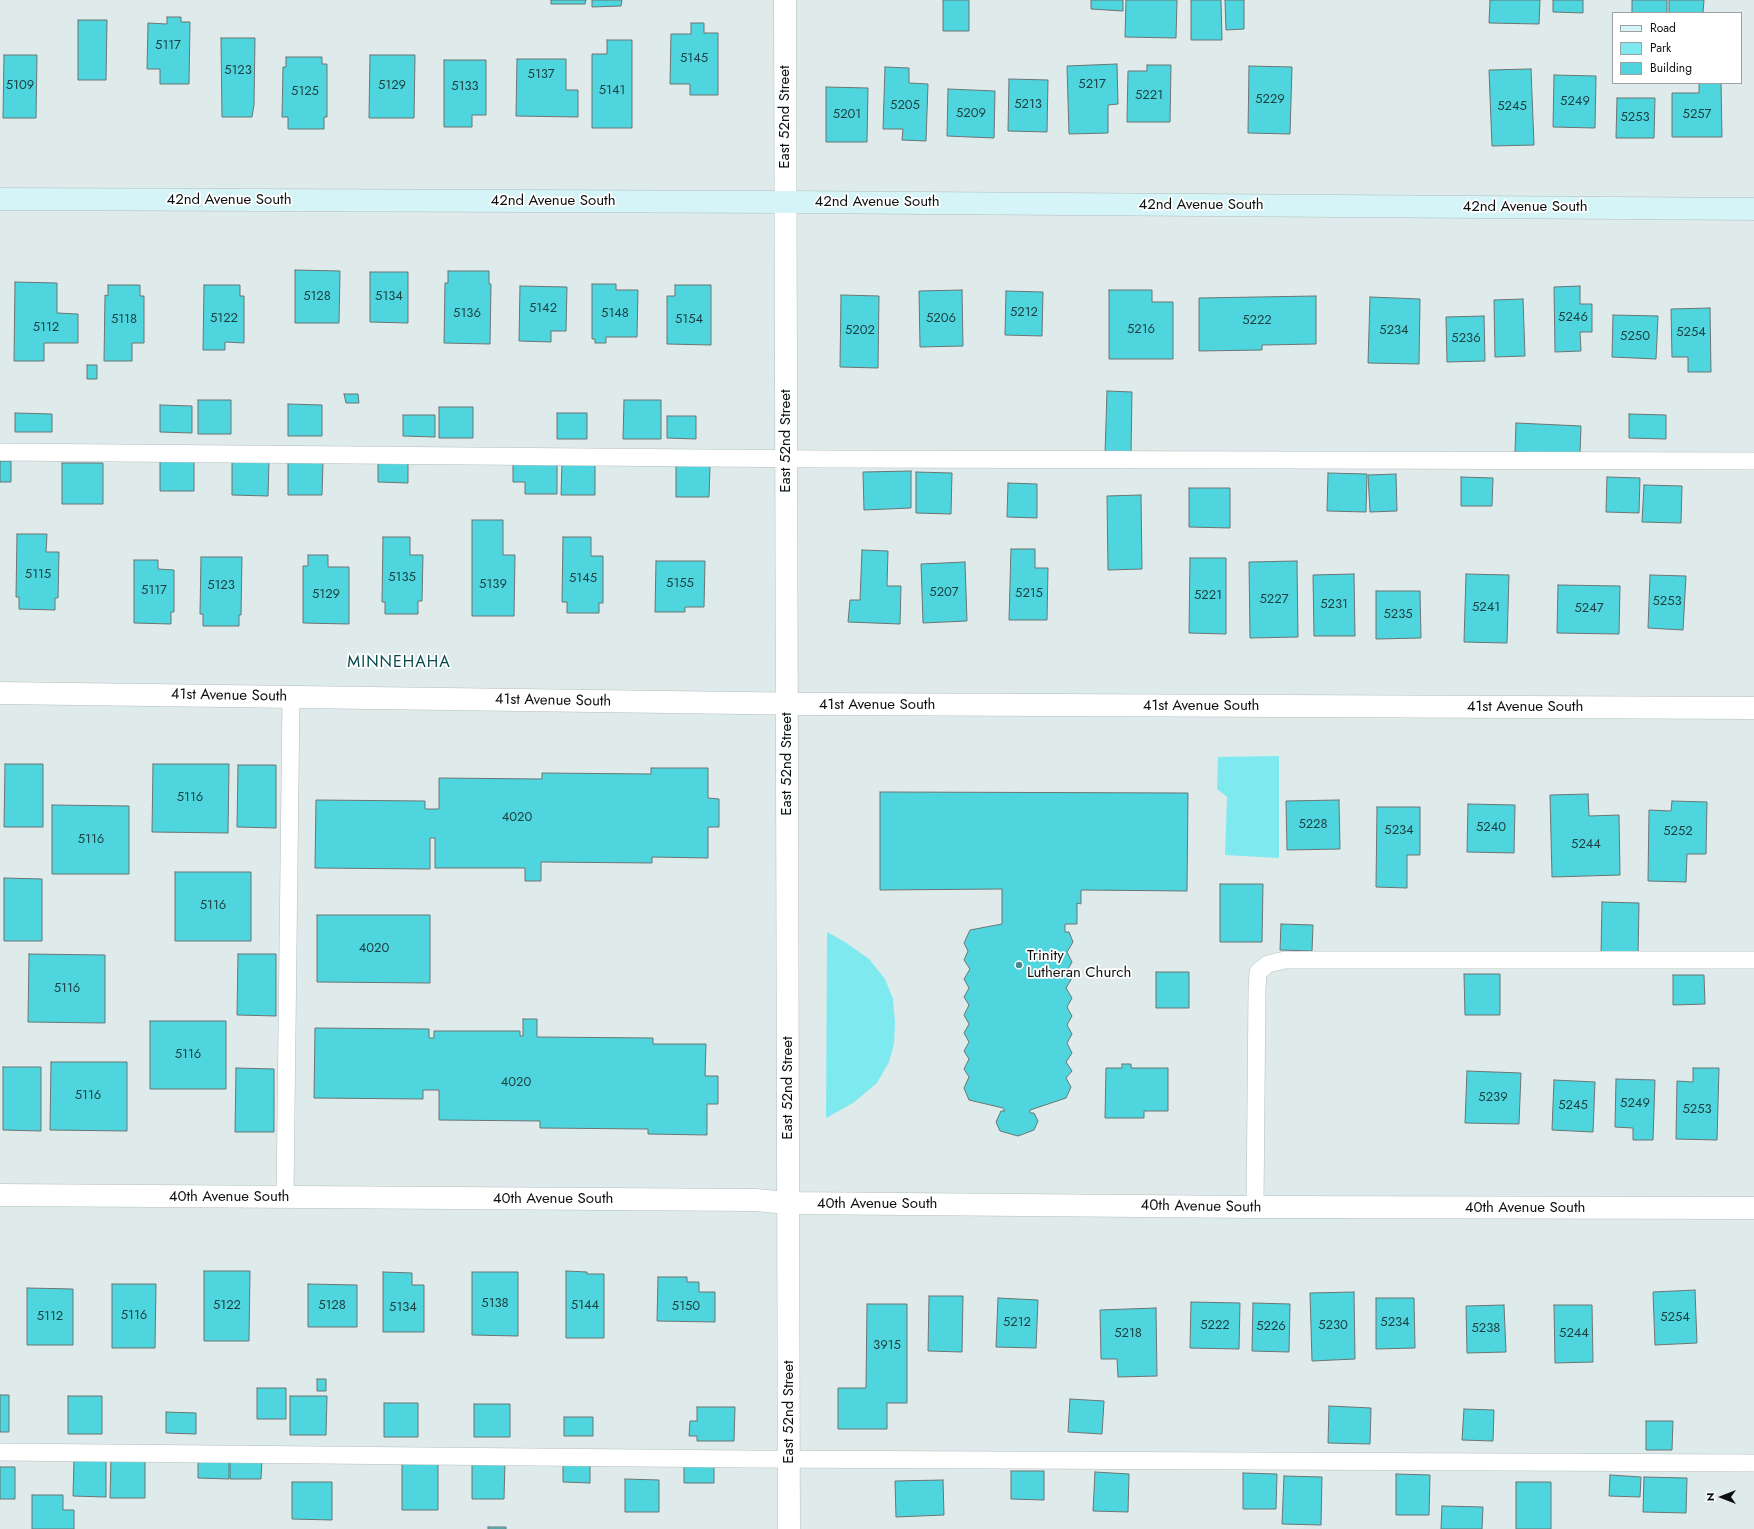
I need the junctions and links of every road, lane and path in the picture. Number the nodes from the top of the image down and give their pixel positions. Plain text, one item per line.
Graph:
1 (784, 0) edge
2 (0, 199) edge
3 (784, 202) junction
4 (1754, 208) edge
5 (0, 452) edge
6 (786, 458) junction
7 (1754, 461) edge
8 (0, 693) edge
9 (291, 697) junction
10 (787, 704) junction
11 (1754, 708) edge
12 (1754, 960) edge
13 (0, 1195) edge
14 (286, 1197) junction
15 (788, 1203) junction
16 (1255, 1207) junction
17 (1754, 1208) edge
18 (0, 1452) edge
19 (789, 1459) junction
20 (1754, 1463) edge
21 (789, 1529) edge

1 - 3 street, East 52nd Street
2 - 3 street, 42nd Avenue South
3 - 4 street, 42nd Avenue South
3 - 6 street, East 52nd Street
5 - 6 lane
6 - 7 lane
6 - 10 street, East 52nd Street
8 - 9 street, 41st Avenue South
9 - 10 street, 41st Avenue South
9 - 14 lane
10 - 11 street, 41st Avenue South
10 - 15 street, East 52nd Street
12 - 16 lane
13 - 14 street, 40th Avenue South
14 - 15 street, 40th Avenue South
15 - 16 street, 40th Avenue South
15 - 19 street, East 52nd Street
16 - 17 street, 40th Avenue South
18 - 19 lane
19 - 20 lane
19 - 21 street, East 52nd Street

